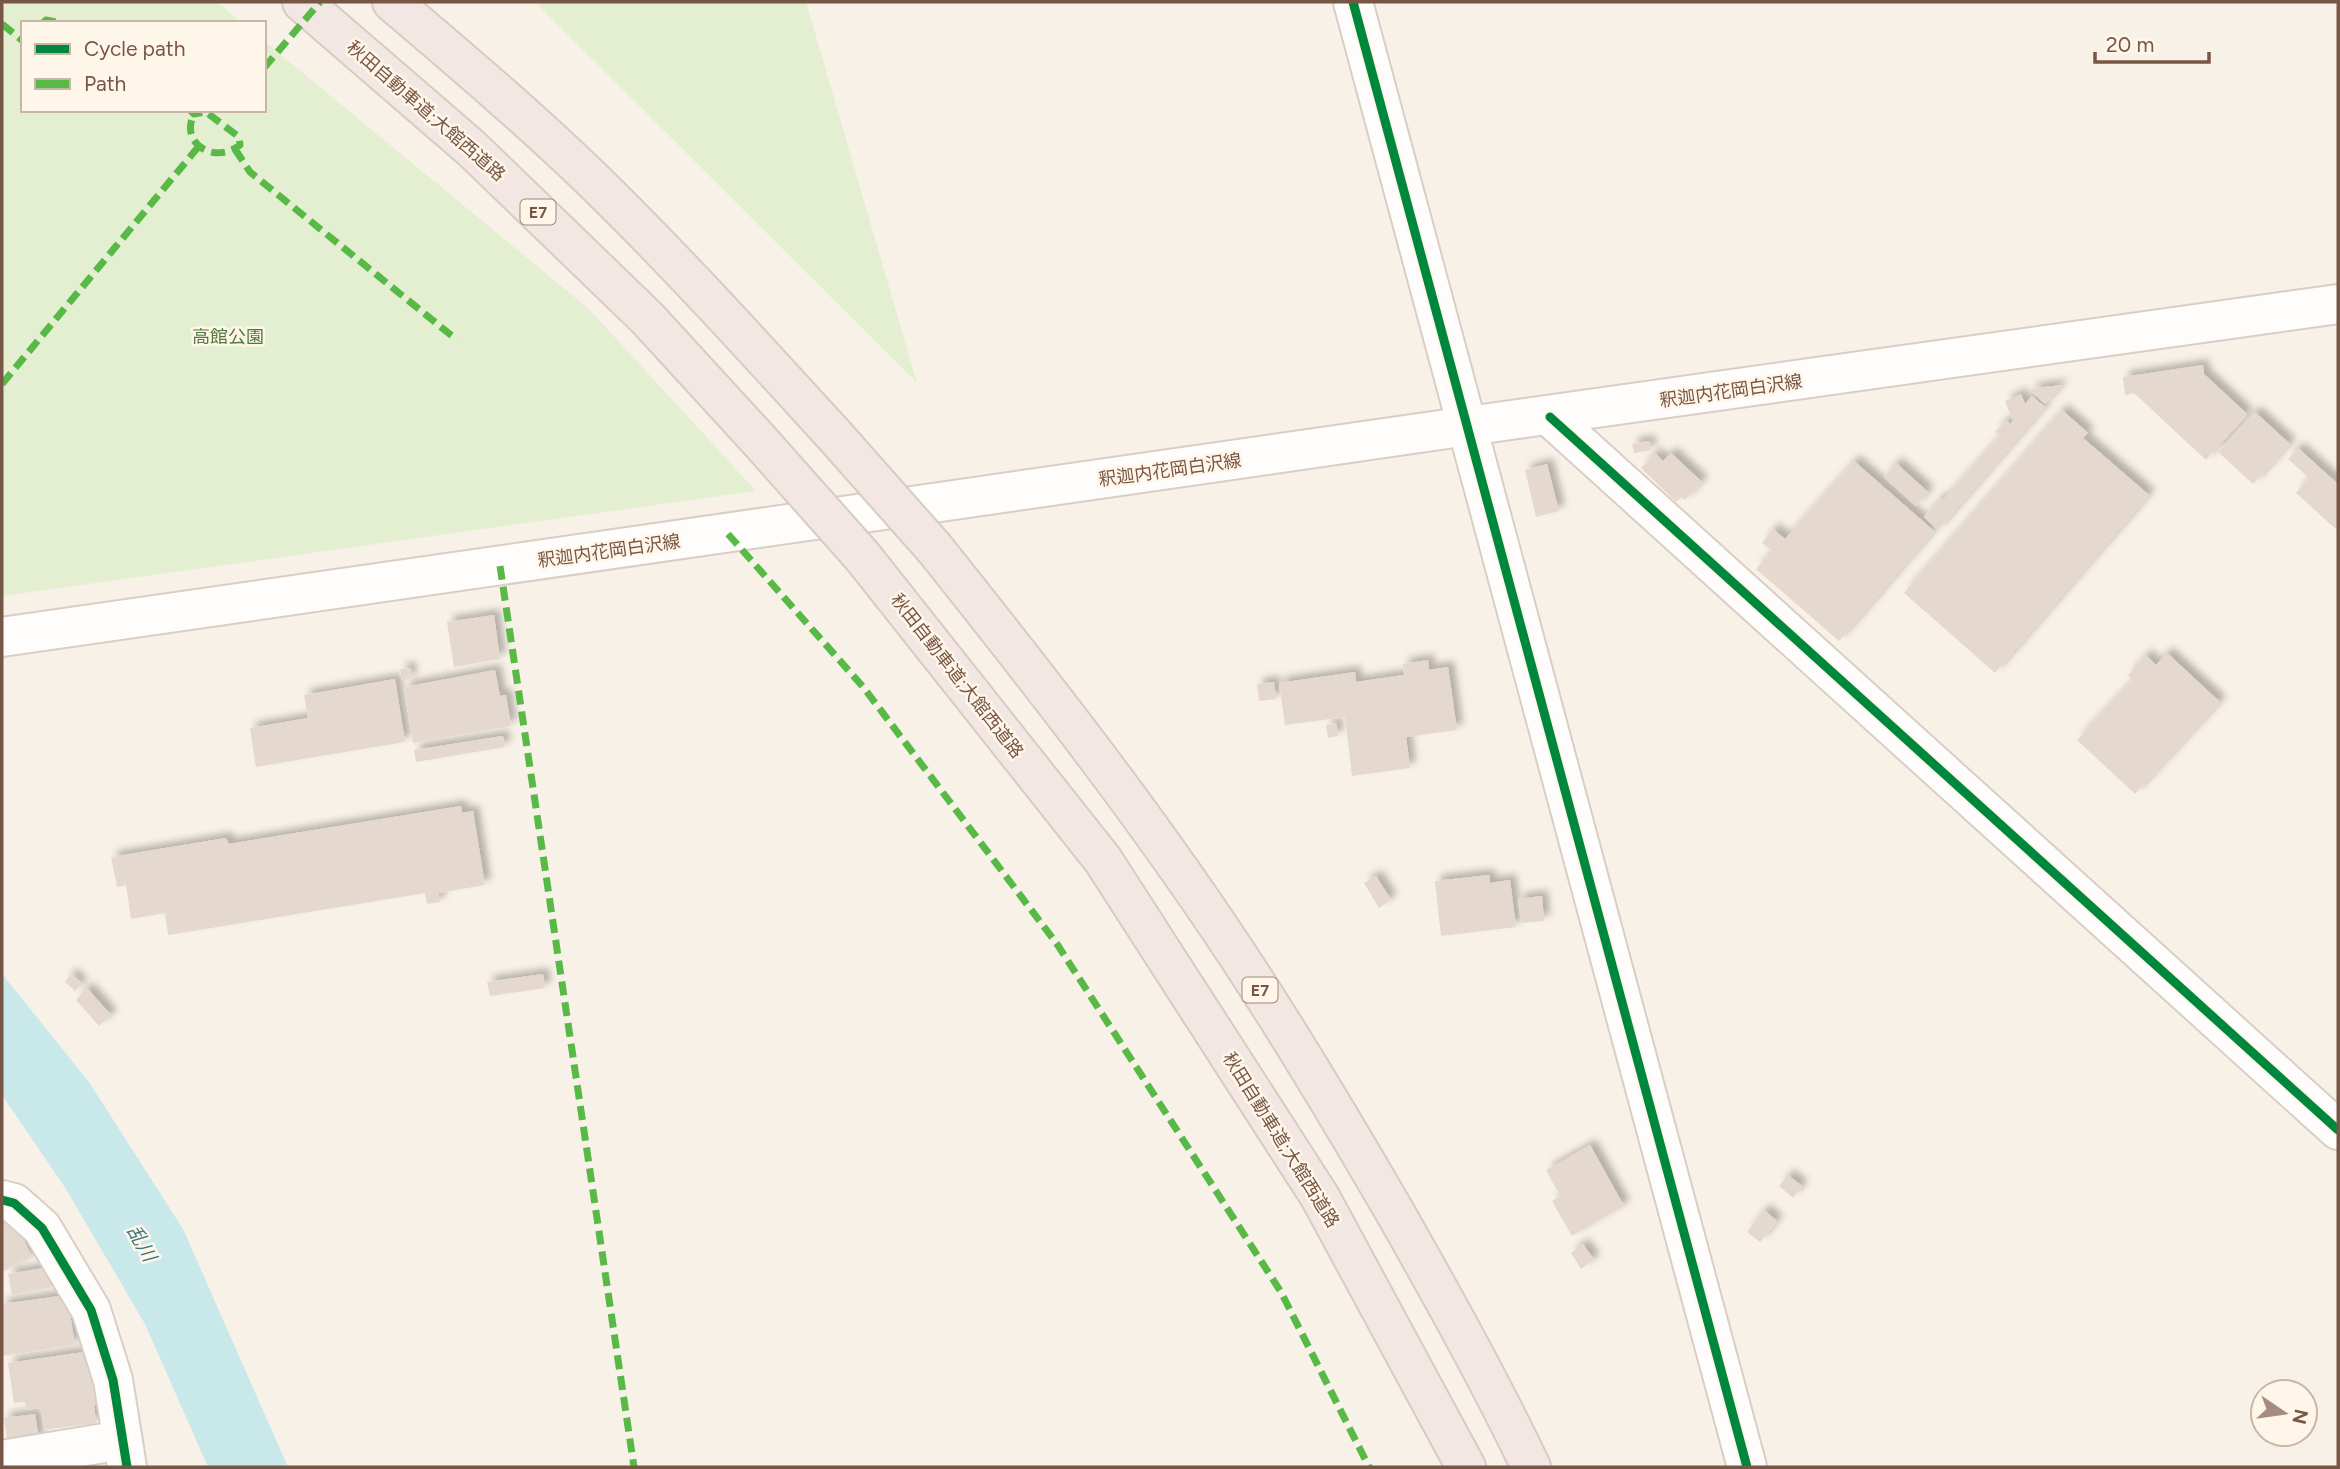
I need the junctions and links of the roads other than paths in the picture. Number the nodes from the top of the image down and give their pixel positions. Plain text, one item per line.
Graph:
1 (302, 2) edge
2 (393, 2) edge
3 (1353, 2) edge
4 (2338, 304) edge
5 (1550, 416) junction
6 (1468, 426) junction
7 (2, 637) edge
8 (2338, 1129) edge
9 (2, 1200) edge
10 (125, 1454) edge
11 (2, 1460) edge
12 (1466, 1467) edge
13 (1531, 1467) edge
14 (1747, 1467) edge

1 - 12 highway, 秋田自動車道;大館西道路 / E7, bridge
2 - 13 highway, E7, bridge
3 - 6 street
4 - 5 street, 釈迦内花岡白沢線
5 - 6 street, 釈迦内花岡白沢線
5 - 8 street
6 - 7 street, 釈迦内花岡白沢線
6 - 14 street
9 - 10 street
10 - 11 street

